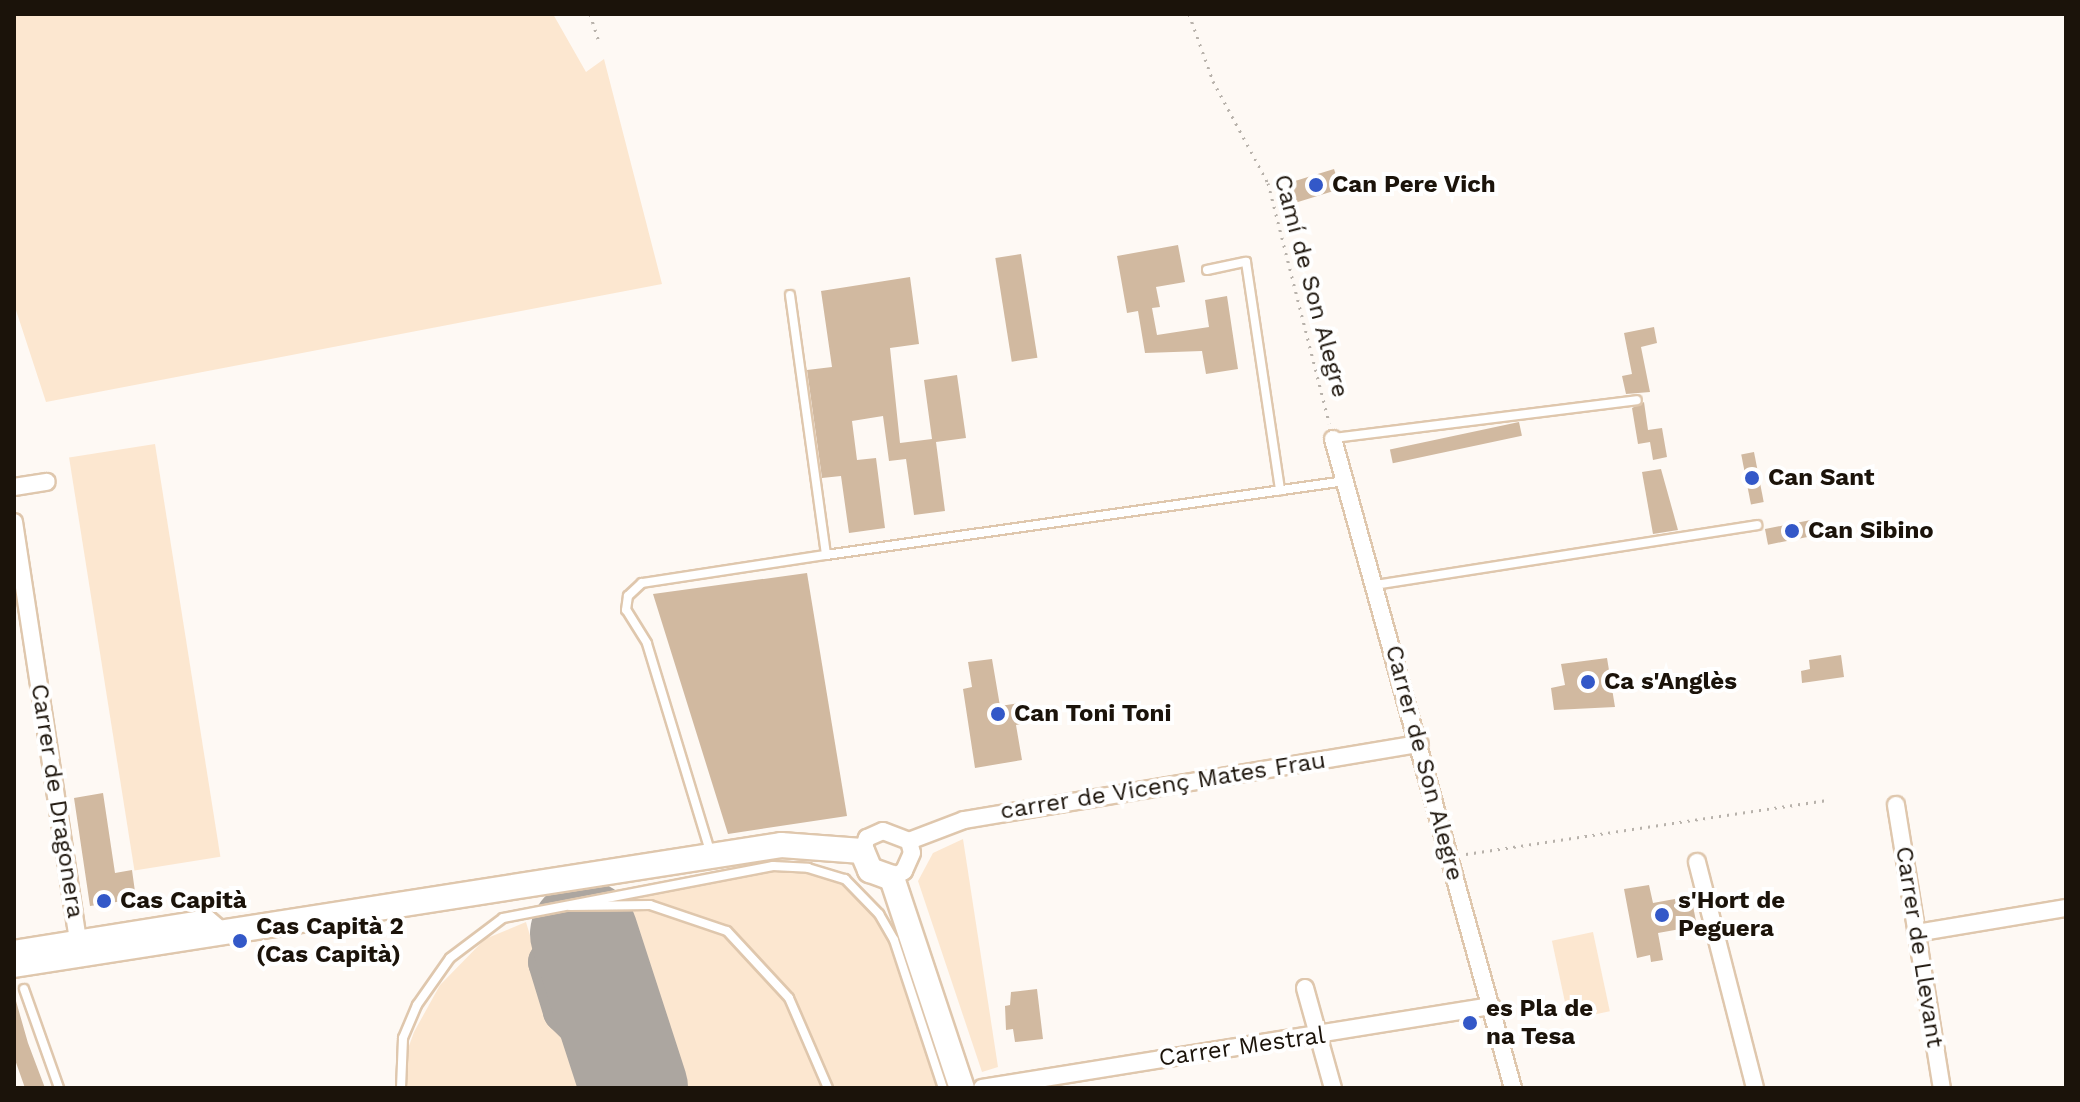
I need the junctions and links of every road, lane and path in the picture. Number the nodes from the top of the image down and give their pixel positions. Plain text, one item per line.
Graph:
1 (590, 14) edge
2 (1189, 14) edge
3 (599, 41) dead end
4 (1207, 270) dead end
5 (790, 295) dead end
6 (1637, 400) dead end
7 (1333, 439) junction
8 (1345, 481) junction
9 (47, 482) dead end
10 (14, 487) edge
11 (1280, 490) junction
12 (14, 522) edge
13 (1757, 525) dead end
14 (826, 555) junction
15 (1375, 585) junction
16 (1420, 744) junction
17 (1829, 800) dead end
18 (1896, 805) dead end
19 (909, 841) junction
20 (862, 851) junction
21 (712, 856) junction
22 (1451, 857) junction
23 (1697, 862) dead end
24 (892, 878) junction
25 (549, 906) junction
26 (2066, 908) edge
27 (215, 925) junction
28 (1916, 933) junction
29 (78, 939) junction
30 (14, 949) edge
31 (14, 965) edge
32 (1305, 988) dead end
33 (24, 989) dead end
34 (1491, 1006) junction
35 (1318, 1036) junction
36 (989, 1087) edge
37 (59, 1088) edge
38 (401, 1088) edge
39 (828, 1088) edge
40 (943, 1088) edge
41 (962, 1088) edge
42 (1333, 1088) edge
43 (1513, 1088) edge
44 (1755, 1088) edge
45 (1942, 1088) edge

1 - 3 path
2 - 7 path, Camí de Son Alegre
4 - 11 lane
5 - 14 lane
6 - 7 lane
7 - 8 street, Carrer de Son Alegre
8 - 11 lane
8 - 15 street, Carrer de Son Alegre
9 - 10 street
11 - 14 lane
12 - 29 street, Carrer de Dragonera
13 - 15 lane
14 - 21 lane
15 - 16 street, Carrer de Son Alegre
16 - 19 street, carrer de Vicenç Mates Frau
16 - 22 street, Carrer de Son Alegre
17 - 22 path
18 - 28 street, Carrer de Llevant
19 - 20 street
19 - 24 street
20 - 21 street
20 - 24 street
21 - 27 street
22 - 34 street, Carrer de Son Alegre
23 - 44 street
24 - 41 street
25 - 38 lane
25 - 39 lane
25 - 40 lane
26 - 28 street
27 - 29 street
27 - 31 street
28 - 45 street, Carrer de Llevant
29 - 30 street
32 - 35 street
33 - 37 lane
34 - 35 street, Carrer Mestral
34 - 43 street, Carrer de Son Alegre
35 - 36 street, Carrer Mestral
35 - 42 street

